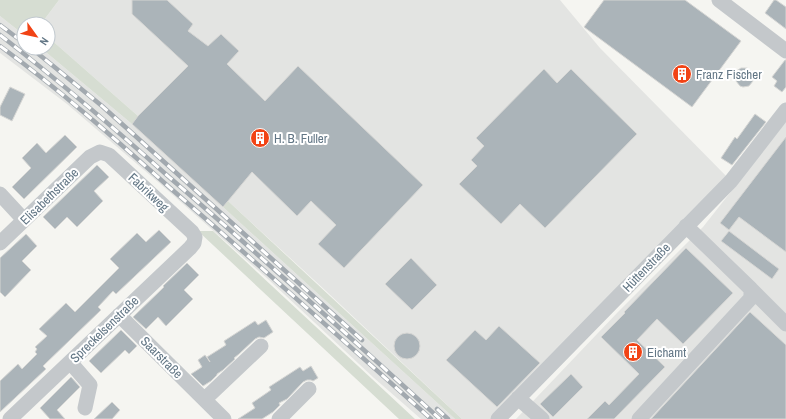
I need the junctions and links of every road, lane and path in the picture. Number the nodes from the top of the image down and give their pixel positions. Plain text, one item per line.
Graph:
1 (719, 0) edge
2 (786, 51) edge
3 (786, 110) edge
4 (100, 152) joint
5 (0, 194) edge
6 (24, 220) junction
7 (686, 226) junction
8 (195, 237) joint
9 (0, 243) edge
10 (751, 289) junction
11 (119, 315) junction
12 (786, 324) edge
13 (261, 346) dead end
14 (70, 362) junction
15 (308, 389) dead end
16 (518, 398) junction
17 (204, 400) junction
18 (85, 408) dead end
19 (10, 419) edge
20 (224, 419) edge
21 (279, 419) edge
22 (498, 419) edge
23 (542, 419) edge
24 (638, 419) edge

1 - 2 street
3 - 7 street, Hüttenstraße
4 - 6 street, Elisabethstraße
4 - 8 street, Fabrikweg
5 - 6 street
6 - 9 street, Elisabethstraße
7 - 10 street
7 - 16 street, Hüttenstraße
8 - 11 street, Spreckelsenstraße
10 - 12 street
10 - 24 street
11 - 14 street, Spreckelsenstraße
11 - 17 street, Saarstraße
13 - 17 street
14 - 18 street
14 - 19 street, Spreckelsenstraße
15 - 21 street
16 - 22 street, Hüttenstraße
16 - 23 street
17 - 20 street, Saarstraße

